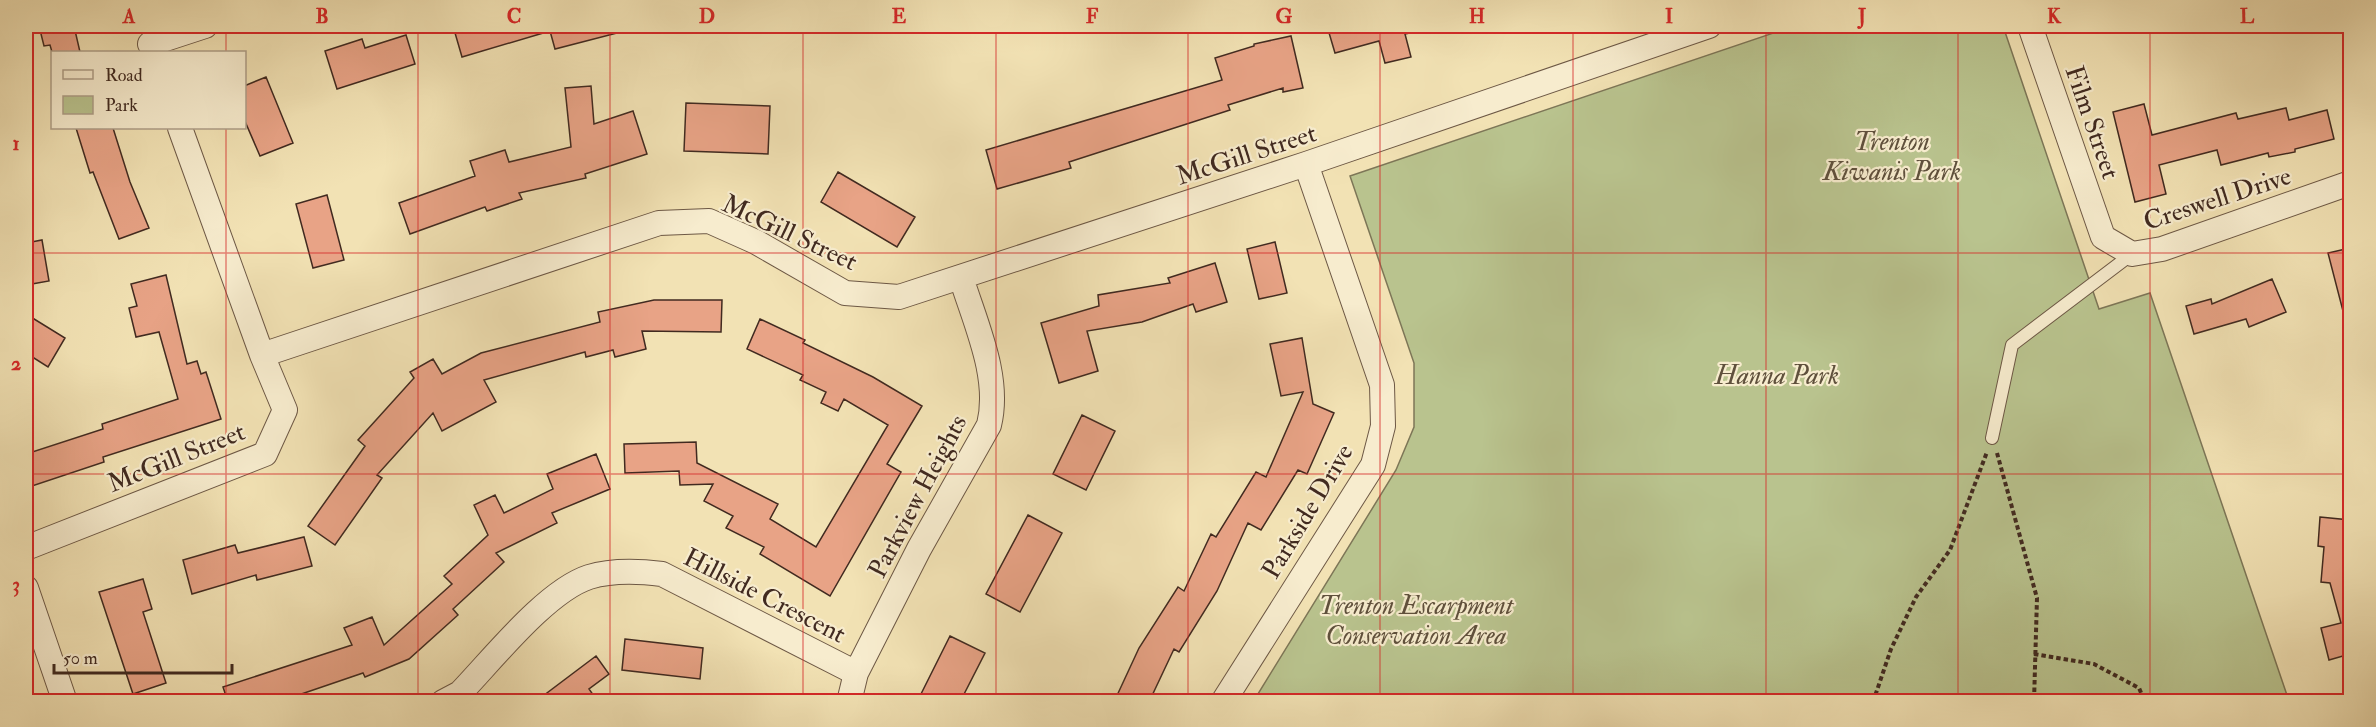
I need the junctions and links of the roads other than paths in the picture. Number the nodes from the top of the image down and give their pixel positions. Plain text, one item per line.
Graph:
1 (205, 26) edge
2 (1709, 26) edge
3 (2030, 26) edge
4 (149, 41) edge
5 (180, 129) edge
6 (1306, 164) junction
7 (2350, 183) edge
8 (2103, 237) joint
9 (2132, 254) junction
10 (961, 277) junction
11 (262, 355) junction
12 (1992, 438) road end
13 (26, 548) edge
14 (26, 588) edge
15 (856, 674) junction
16 (65, 702) edge
17 (443, 702) edge
18 (849, 702) edge
19 (1223, 702) edge

1 - 4 street
2 - 6 street, McGill Street
3 - 8 street, Film Street
5 - 11 street
6 - 10 street, McGill Street
6 - 19 street, Parkside Drive
7 - 9 street, Creswell Drive
8 - 9 street, Creswell Drive
9 - 12 lane
10 - 11 street, McGill Street
10 - 15 street, Parkview Heights
11 - 13 street, McGill Street
14 - 16 street
15 - 17 street, Hillside Crescent
15 - 18 street, Parkview Heights

